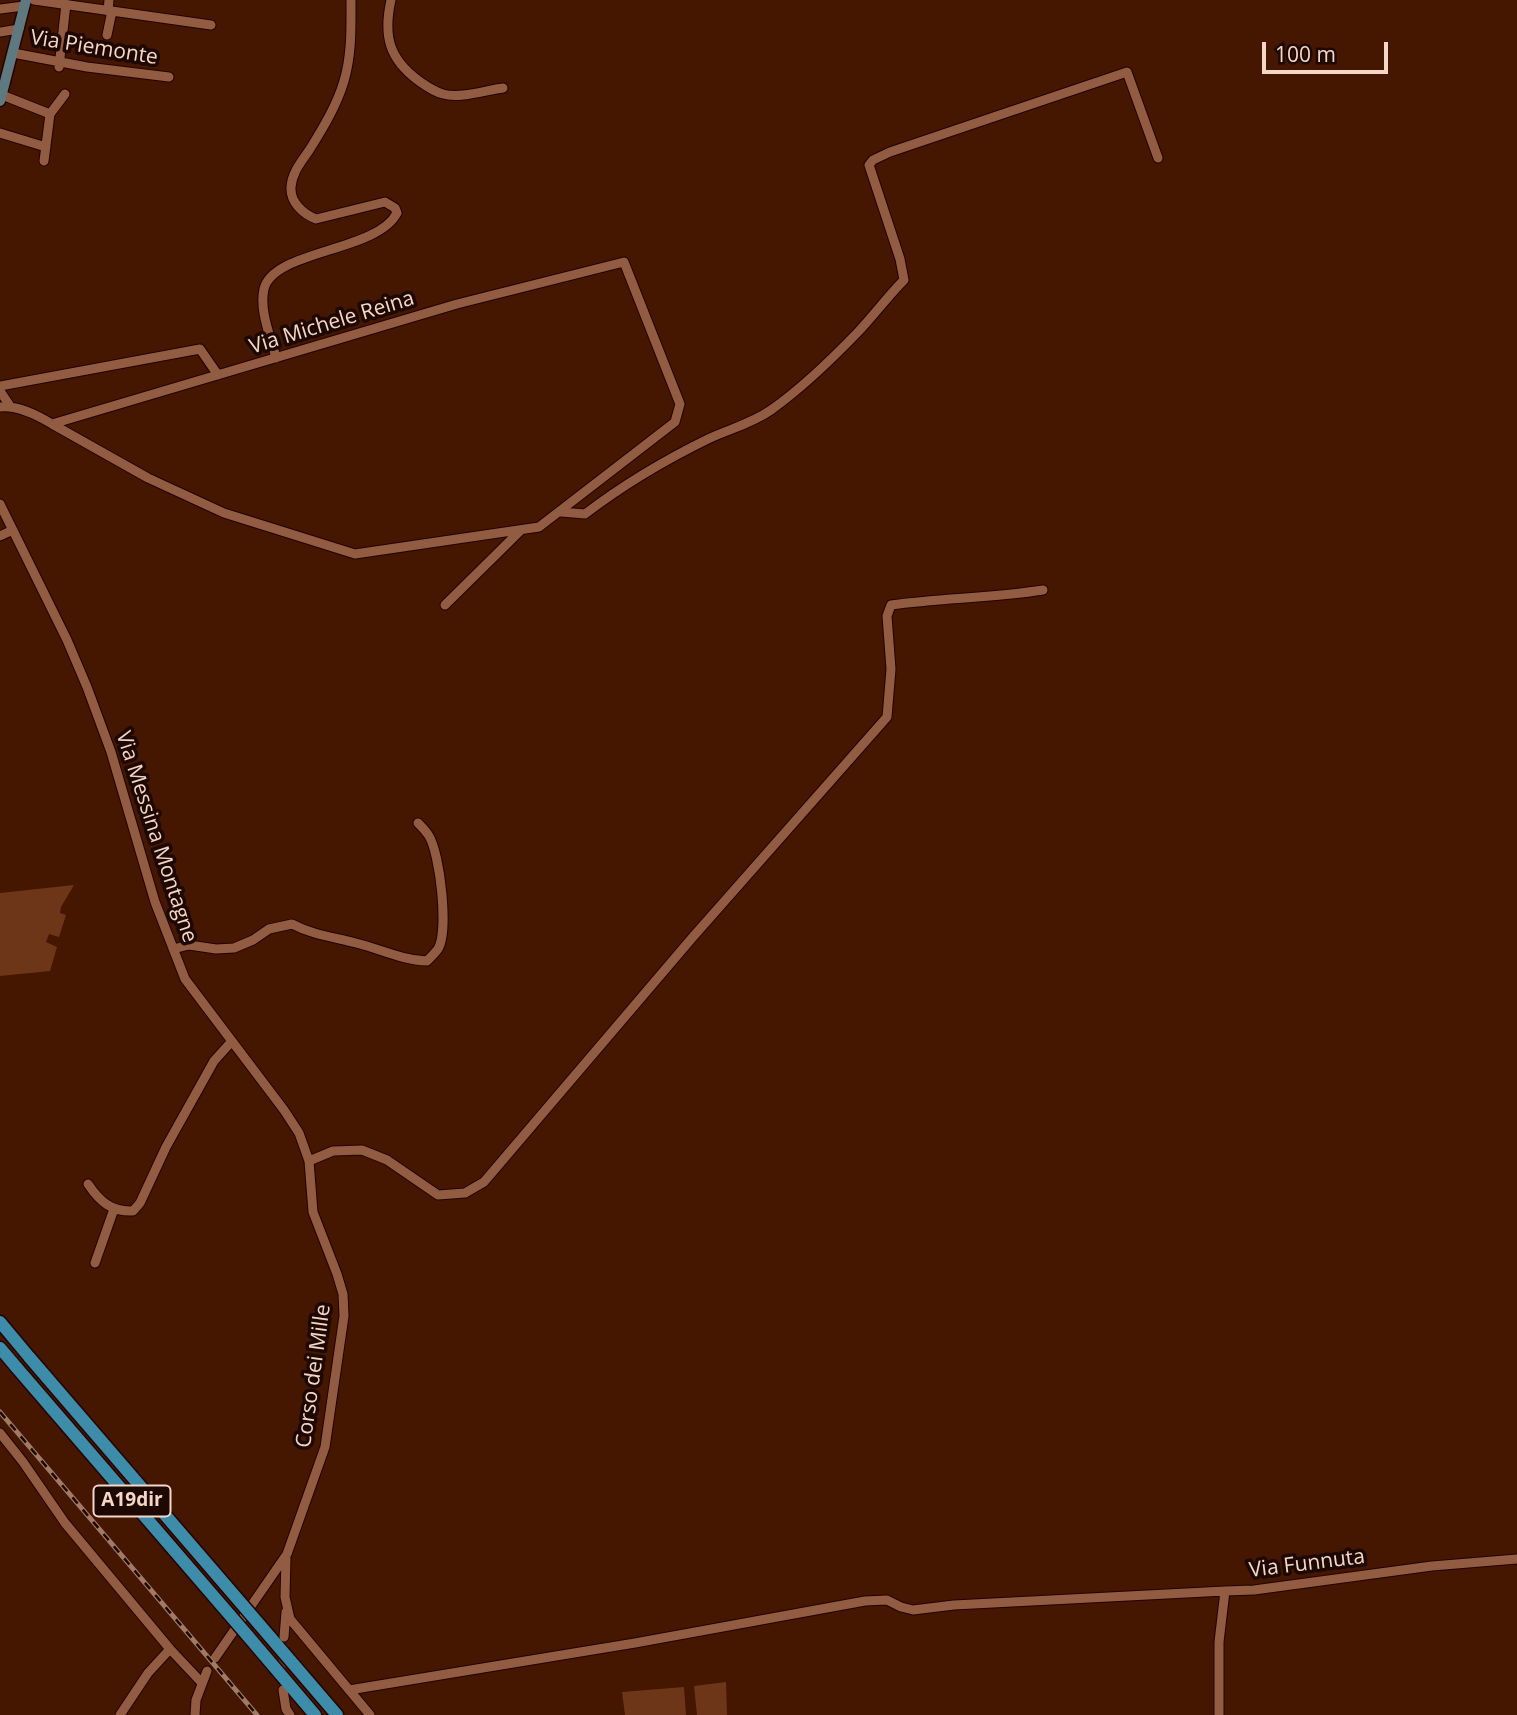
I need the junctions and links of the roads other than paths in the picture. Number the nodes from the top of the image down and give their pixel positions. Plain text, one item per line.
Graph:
1 (109, 0) edge
2 (351, 0) edge
3 (391, 0) edge
4 (28, 2) edge
5 (66, 4) junction
6 (0, 9) edge
7 (110, 11) junction
8 (211, 25) dead end
9 (19, 29) junction
10 (0, 32) edge
11 (107, 35) dead end
12 (13, 54) junction
13 (59, 64) junction
14 (169, 77) dead end
15 (503, 88) dead end
16 (65, 94) dead end
17 (1, 98) edge
18 (50, 114) junction
19 (0, 133) edge
20 (46, 147) junction
21 (1158, 158) dead end
22 (44, 161) dead end
23 (276, 358) junction
24 (218, 375) junction
25 (0, 386) edge
26 (0, 391) edge
27 (5, 407) edge
28 (52, 424) junction
29 (0, 504) edge
30 (561, 512) junction
31 (13, 530) junction
32 (521, 530) junction
33 (0, 536) edge
34 (1043, 590) dead end
35 (445, 605) dead end
36 (418, 823) dead end
37 (173, 949) junction
38 (232, 1041) junction
39 (309, 1161) junction
40 (88, 1184) dead end
41 (114, 1209) junction
42 (95, 1263) dead end
43 (0, 1322) edge
44 (0, 1348) edge
45 (0, 1433) edge
46 (287, 1554) junction
47 (1517, 1559) edge
48 (1225, 1591) junction
49 (286, 1610) junction
50 (284, 1637) tunnel mouth
51 (170, 1649) junction
52 (215, 1658) dead end
53 (207, 1671) dead end
54 (201, 1682) junction
55 (283, 1690) tunnel mouth
56 (349, 1690) junction
57 (120, 1715) edge
58 (195, 1715) edge
59 (290, 1715) edge
60 (315, 1715) edge
61 (337, 1715) edge
62 (370, 1715) edge
63 (1219, 1715) edge

1 - 7 street
2 - 23 street
3 - 15 street
4 - 5 street
4 - 6 street
4 - 9 main road
5 - 7 street
5 - 13 street
7 - 8 street
7 - 11 street
9 - 10 street
9 - 12 main road
12 - 13 street, Via Piemonte
12 - 17 main road
13 - 14 street, Via Piemonte
16 - 18 street
17 - 18 street
18 - 20 street
19 - 20 street
20 - 22 street
21 - 30 street
23 - 24 street, Via Michele Reina
23 - 30 street, Via Michele Reina
24 - 25 street
24 - 28 street, Via Michele Reina
26 - 27 street
27 - 28 street
28 - 32 street
29 - 31 street, Via Messina Montagne
30 - 32 street
31 - 33 street
31 - 37 street, Via Messina Montagne
32 - 35 street
34 - 39 street
36 - 37 street
37 - 38 street, Via Messina Montagne
38 - 39 street, Via Messina Montagne
38 - 41 street
39 - 46 street, Corso dei Mille
40 - 41 street
41 - 42 street
43 - 61 highway, A19dir, bridge
44 - 60 highway, A19dir, bridge
45 - 51 street
46 - 49 street
46 - 52 street, Corso dei Mille
47 - 48 street, Via Funnuta
48 - 56 street
48 - 63 street, Via Funnuta
49 - 50 street
49 - 56 street
51 - 54 street
51 - 57 street
53 - 54 street
54 - 58 street
55 - 59 street
56 - 62 street

